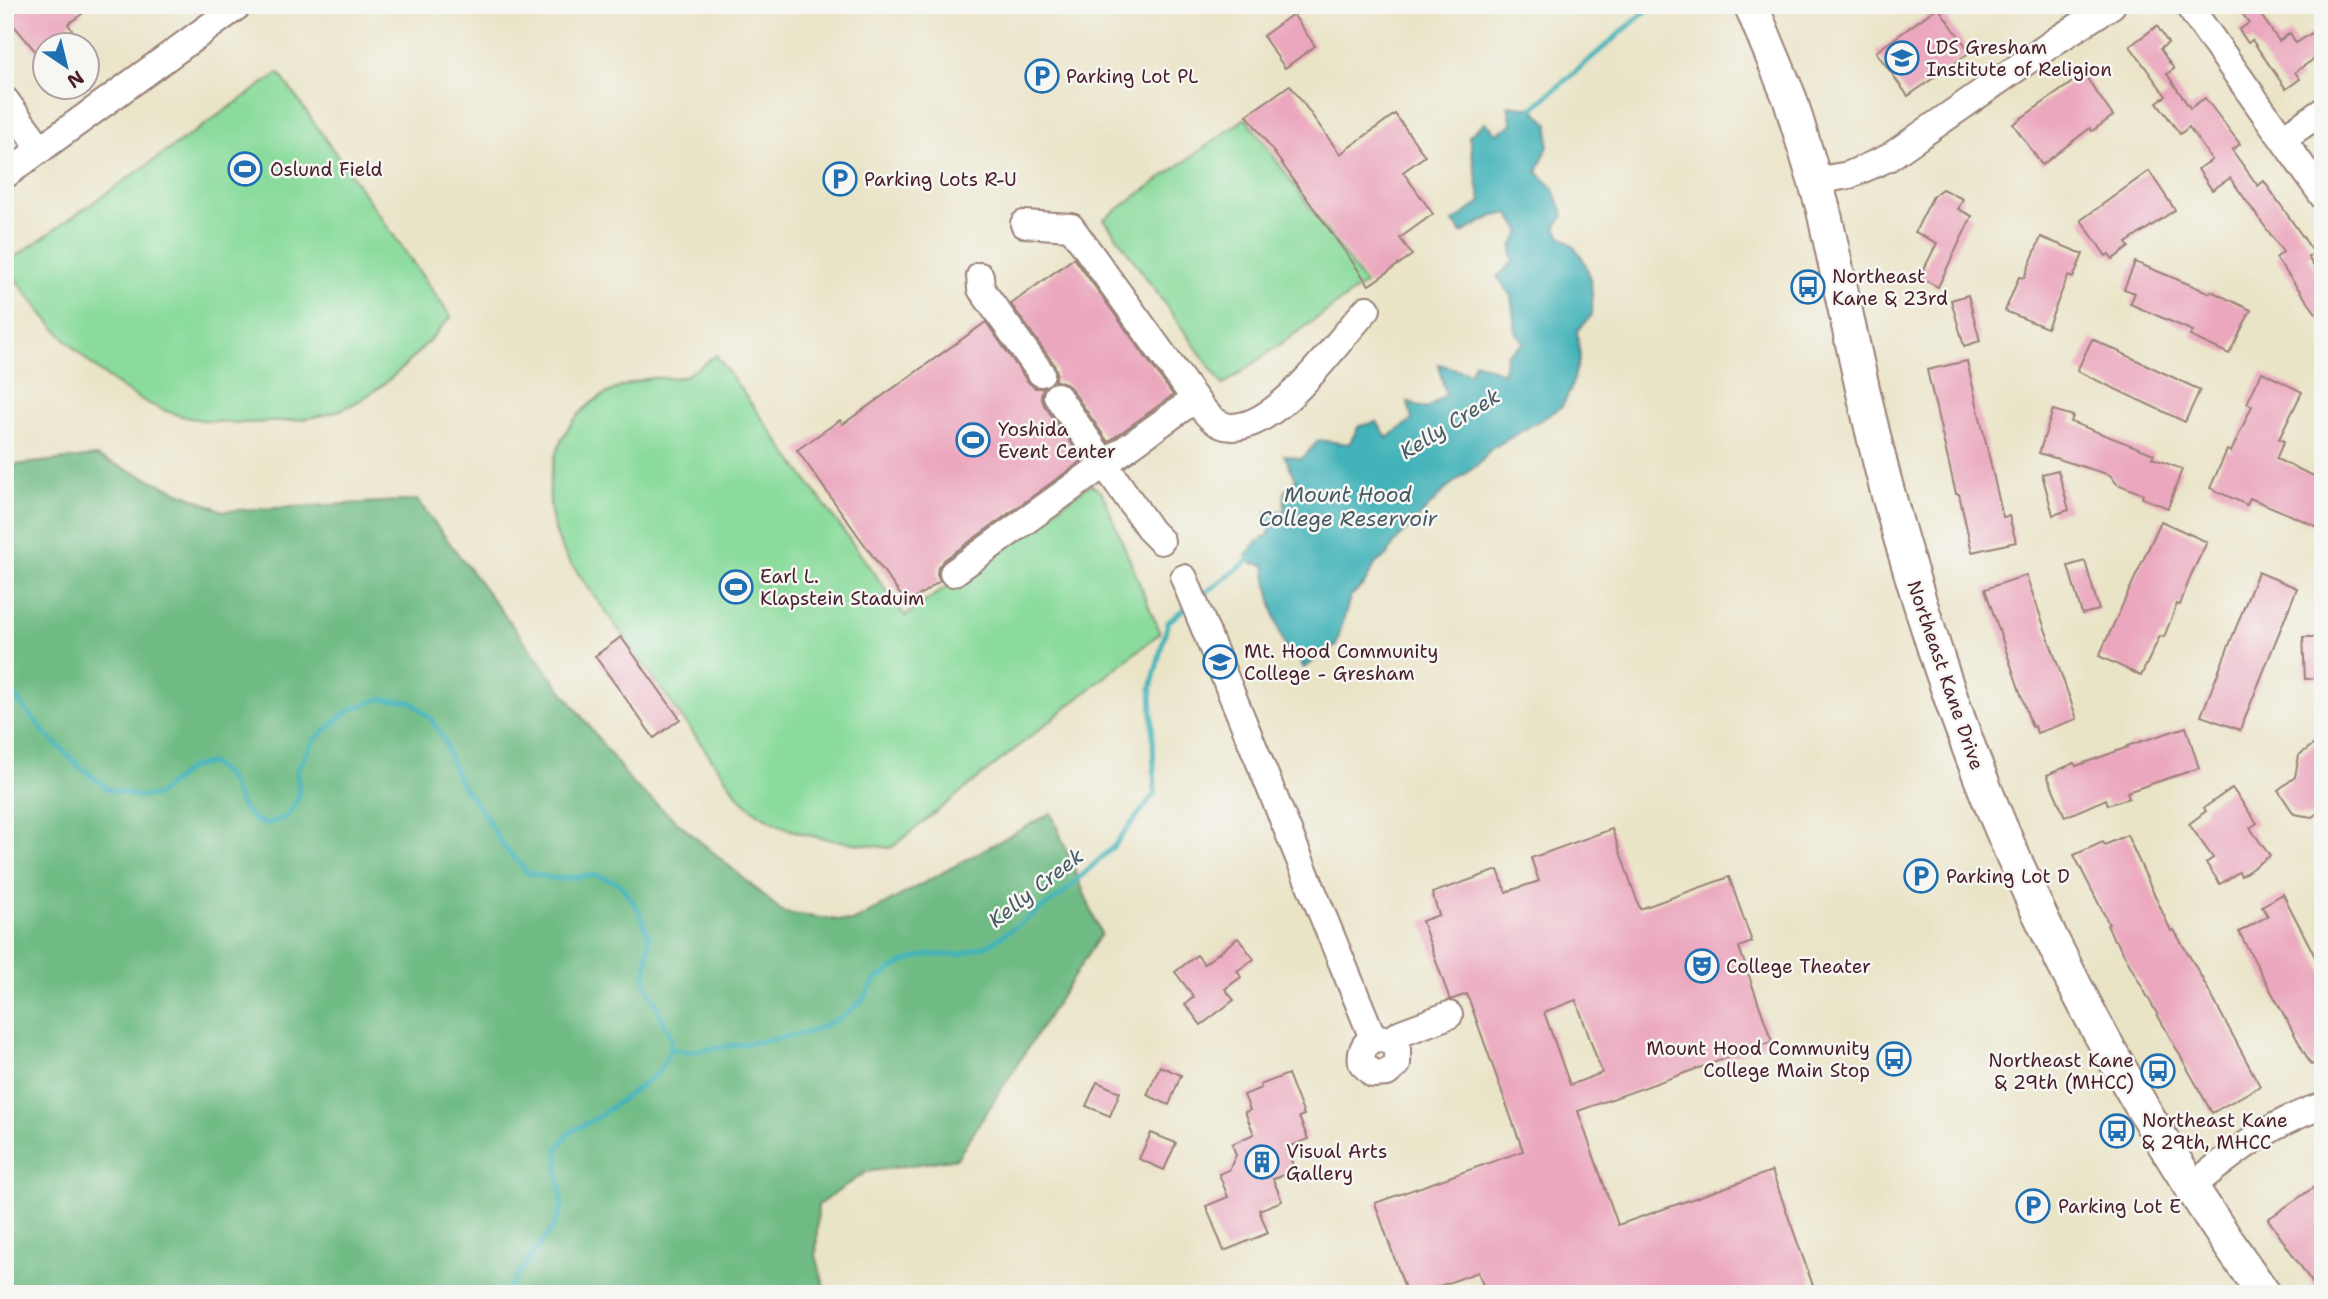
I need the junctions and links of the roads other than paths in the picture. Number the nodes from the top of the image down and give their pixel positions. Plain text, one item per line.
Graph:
1 (239, 5) edge
2 (1751, 5) edge
3 (2112, 5) edge
4 (2188, 5) edge
5 (5, 100) edge
6 (2323, 111) edge
7 (2283, 138) junction
8 (41, 149) junction
9 (5, 174) edge
10 (1815, 181) junction
11 (2323, 196) edge
12 (1024, 224) dead end
13 (979, 276) dead end
14 (1367, 309) dead end
15 (1041, 373) dead end
16 (1058, 396) dead end
17 (1195, 399) junction
18 (1105, 464) junction
19 (1161, 541) dead end
20 (953, 573) dead end
21 (1184, 578) dead end
22 (1449, 1015) dead end
23 (2323, 1106) edge
24 (2191, 1187) junction
25 (2264, 1294) edge

1 - 8 street
2 - 10 main road, Northeast Kane Drive
3 - 10 street
4 - 7 street
5 - 8 street
6 - 7 street
7 - 11 street
8 - 9 street
10 - 24 main road, Northeast Kane Drive
12 - 17 street
13 - 15 street
14 - 17 street
16 - 18 street
17 - 18 street
18 - 19 street
18 - 20 street
21 - 22 street
23 - 24 street
24 - 25 main road, Northeast Kane Drive

